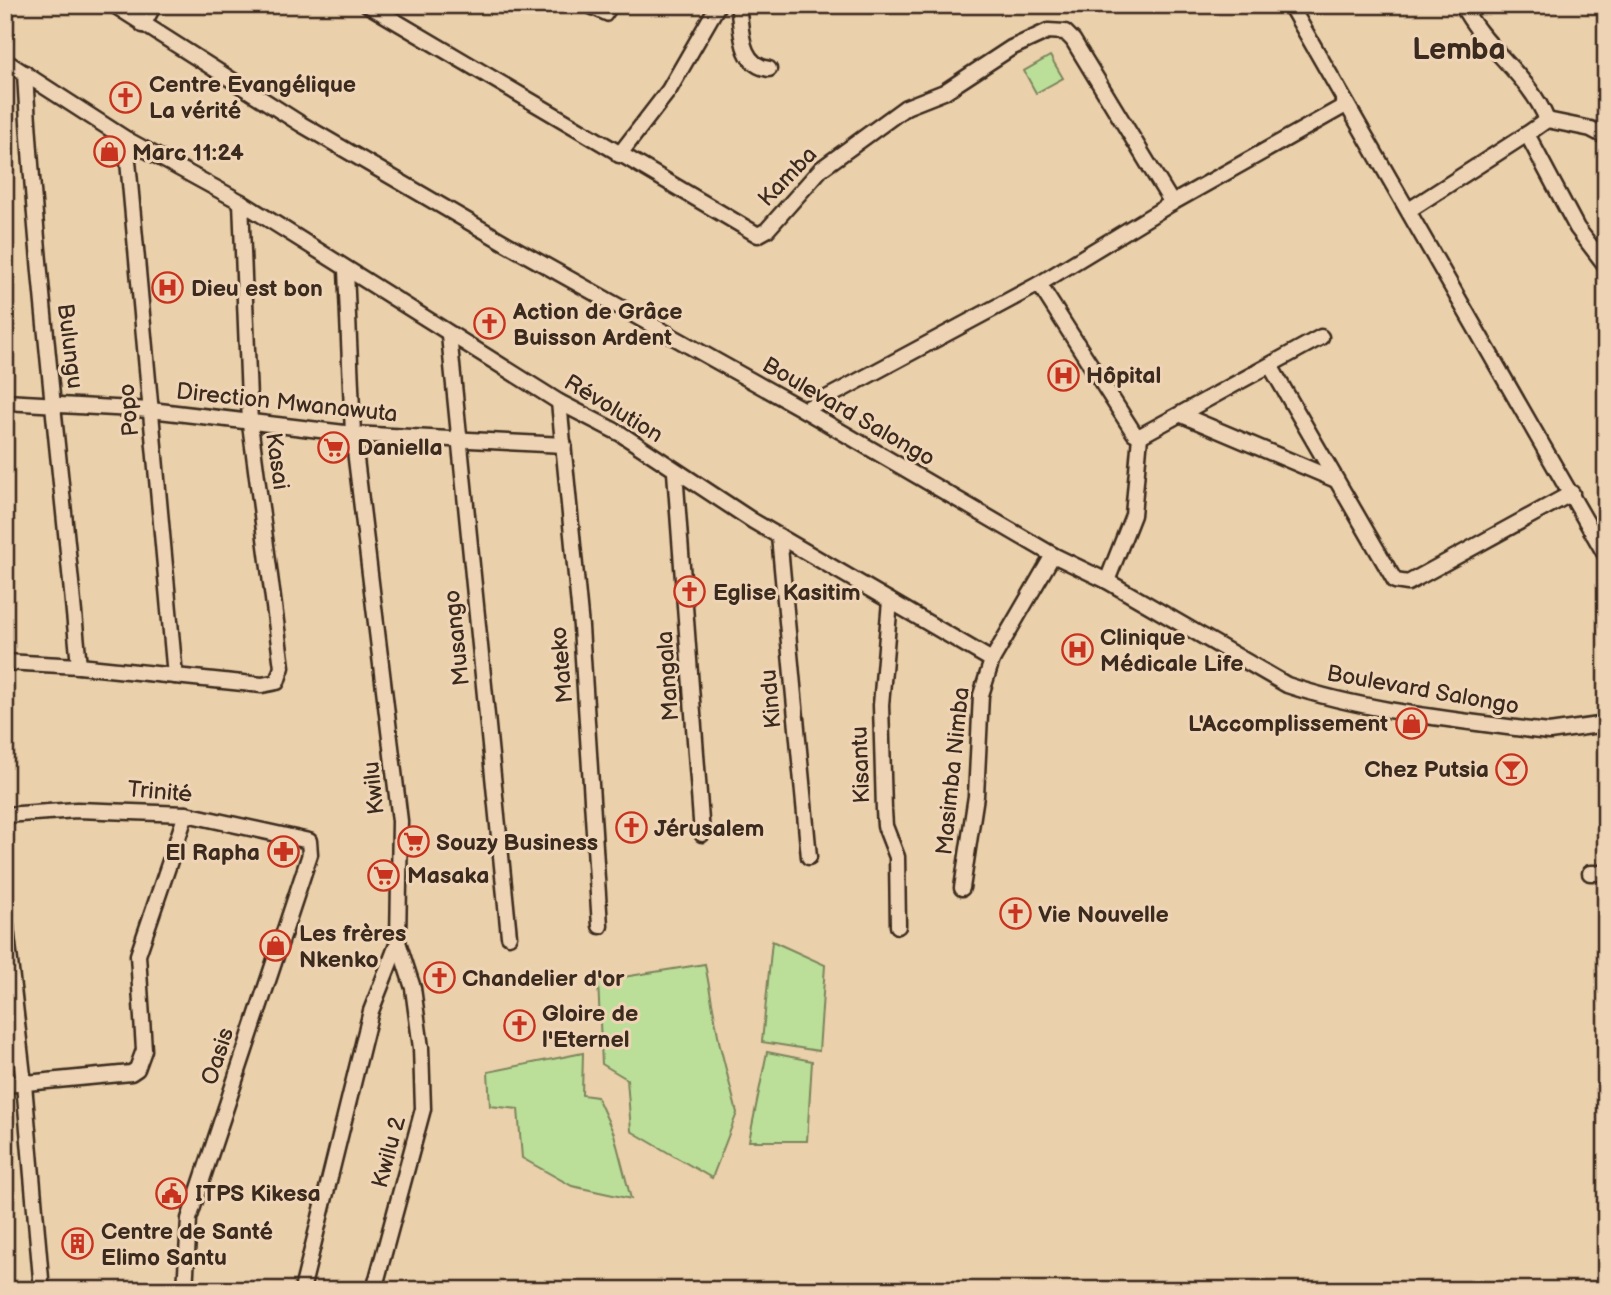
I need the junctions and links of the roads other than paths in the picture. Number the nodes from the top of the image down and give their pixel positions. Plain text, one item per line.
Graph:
1 (114, 5) edge
2 (154, 5) edge
3 (368, 5) edge
4 (580, 5) edge
5 (615, 5) edge
6 (718, 5) edge
7 (738, 5) edge
8 (1290, 5) edge
9 (1462, 5) edge
10 (143, 25) junction
11 (5, 61) edge
12 (769, 69) dead end
13 (24, 74) junction
14 (1346, 105) junction
15 (1547, 120) junction
16 (1527, 134) junction
17 (1606, 137) edge
18 (127, 139) junction
19 (619, 155) junction
20 (241, 202) junction
21 (1172, 204) junction
22 (1409, 210) junction
23 (1606, 265) edge
24 (346, 270) junction
25 (1039, 285) junction
26 (449, 335) junction
27 (1321, 337) dead end
28 (1271, 367) junction
29 (5, 401) edge
30 (559, 402) junction
31 (55, 406) junction
32 (151, 410) junction
33 (804, 410) junction
34 (1182, 415) junction
35 (250, 424) junction
36 (353, 434) junction
37 (1140, 436) junction
38 (459, 439) junction
39 (564, 445) junction
40 (675, 472) junction
41 (1336, 480) junction
42 (1572, 493) junction
43 (1600, 534) edge
44 (779, 536) junction
45 (1053, 555) junction
46 (1606, 556) edge
47 (1107, 581) junction
48 (890, 601) junction
49 (992, 660) junction
50 (5, 662) edge
51 (79, 666) junction
52 (175, 676) junction
53 (1606, 724) edge
54 (186, 814) junction
55 (5, 815) edge
56 (702, 834) dead end
57 (309, 841) joint
58 (809, 857) dead end
59 (1590, 873) dead end
60 (1606, 873) edge
61 (962, 888) dead end
62 (5, 918) edge
63 (600, 926) dead end
64 (898, 926) dead end
65 (509, 936) dead end
66 (398, 943) junction
67 (24, 1084) junction
68 (5, 1085) edge
69 (42, 1290) edge
70 (185, 1290) edge
71 (302, 1290) edge
72 (374, 1290) edge

1 - 10 street, Boulevard Salongo
2 - 10 street
3 - 19 street, Kamba
4 - 5 lane
6 - 19 street
7 - 12 street
8 - 14 street
9 - 15 street
10 - 33 street, Boulevard Salongo
11 - 13 street, Révolution
13 - 18 street, Révolution
13 - 31 street, Bulungu
14 - 21 street
14 - 22 street
15 - 16 street
15 - 17 street
16 - 22 street
16 - 23 street
18 - 20 street, Révolution
18 - 32 street, Popo
19 - 21 street, Kamba
20 - 24 street, Révolution
20 - 35 street, Kasai
21 - 25 street
22 - 42 street
24 - 26 street, Révolution
24 - 36 street, Kwilu
25 - 33 street
25 - 37 street
26 - 30 street, Révolution
26 - 38 street, Musango
27 - 28 street
28 - 34 street
28 - 41 street
29 - 31 street, Direction Mwanawuta
30 - 39 street, Mateko
30 - 40 street, Révolution
31 - 32 street, Direction Mwanawuta
31 - 51 street, Bulungu
32 - 35 street, Direction Mwanawuta
32 - 52 street, Popo
33 - 45 street, Boulevard Salongo
34 - 37 street
34 - 41 street
35 - 36 street, Direction Mwanawuta
35 - 52 street, Kasai
36 - 38 street, Direction Mwanawuta
36 - 66 street, Kwilu
37 - 47 street
38 - 39 street, Direction Mwanawuta
38 - 65 street, Musango
39 - 63 street, Mateko
40 - 44 street, Révolution
40 - 56 street, Mangala
41 - 42 street
42 - 43 street
43 - 46 street
44 - 48 street, Révolution
44 - 58 street, Kindu
45 - 47 street, Boulevard Salongo
45 - 49 street
47 - 53 street, Boulevard Salongo
48 - 49 street, Révolution
48 - 64 street, Kisantu
49 - 61 street, Masimba Nimba
50 - 51 street
51 - 52 street
54 - 55 street, Trinité
54 - 57 street, Trinité
54 - 67 street
57 - 70 street, Oasis
59 - 60 street
62 - 67 street
66 - 71 street, Kwilu
66 - 72 street, Kwilu 2
67 - 68 street
67 - 69 street

